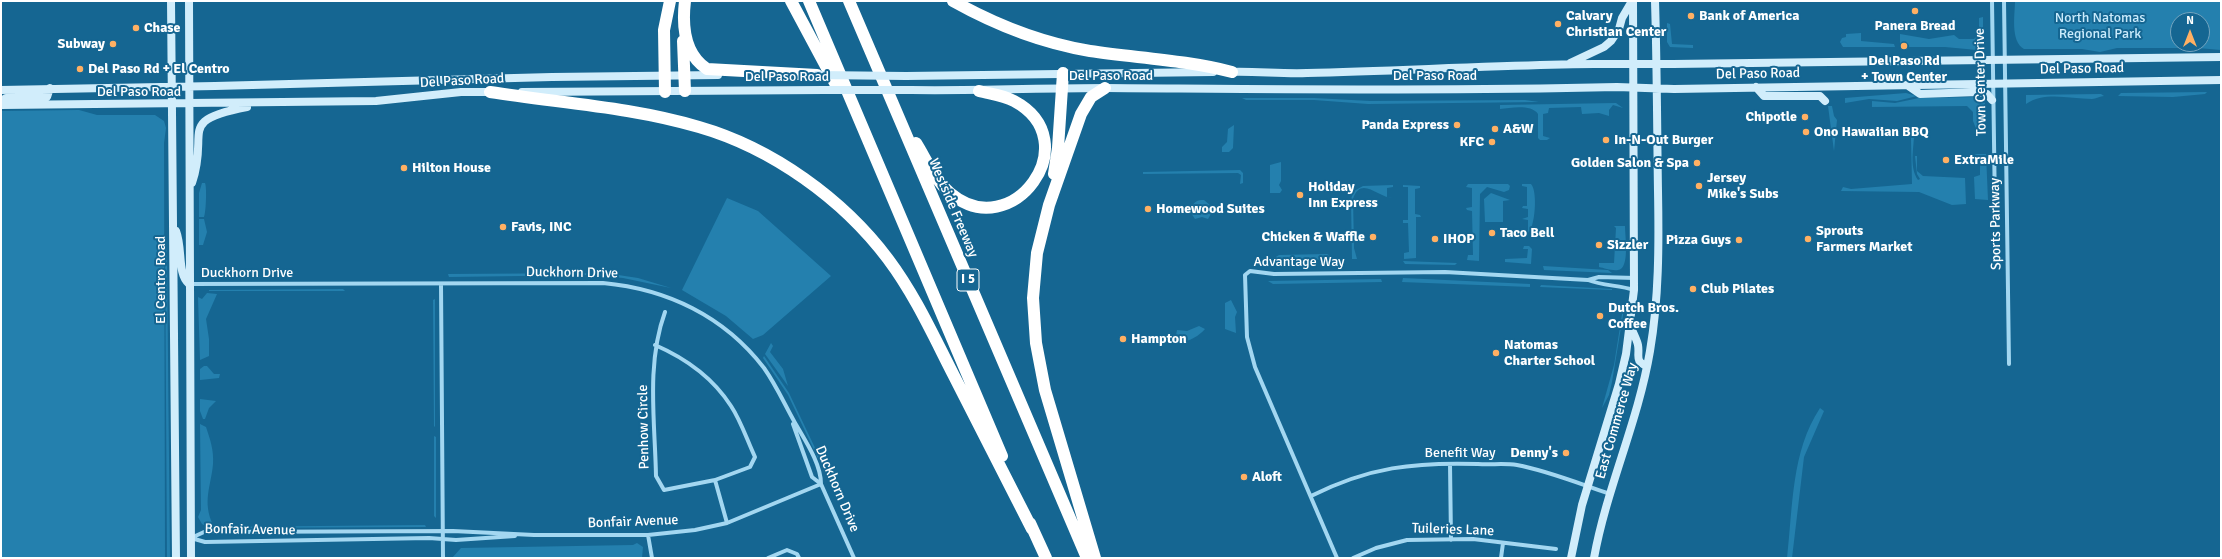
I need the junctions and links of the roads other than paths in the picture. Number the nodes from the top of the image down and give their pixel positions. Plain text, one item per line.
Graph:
1 (171, 1) edge
2 (189, 1) edge
3 (670, 1) edge
4 (684, 1) edge
5 (791, 1) edge
6 (809, 1) edge
7 (849, 1) edge
8 (953, 1) edge
9 (1633, 1) edge
10 (1655, 1) edge
11 (1992, 1) edge
12 (2004, 1) edge
13 (684, 27) junction
14 (2221, 57) edge
15 (1991, 58) junction
16 (2004, 58) junction
17 (1634, 63) junction
18 (1568, 64) junction
19 (1656, 64) junction
20 (1063, 72) junction
21 (1232, 72) junction
22 (666, 75) junction
23 (685, 75) junction
24 (817, 75) junction
25 (2221, 80) edge
26 (2004, 83) junction
27 (1992, 84) junction
28 (1907, 85) junction
29 (189, 86) junction
30 (171, 87) junction
31 (1756, 87) junction
32 (50, 88) junction
33 (1062, 88) junction
34 (1105, 88) junction
35 (1634, 88) junction
36 (1657, 88) junction
37 (1, 90) edge
38 (685, 91) junction
39 (979, 91) junction
40 (490, 92) junction
41 (665, 92) junction
42 (1992, 100) junction
43 (1, 101) edge
44 (1825, 101) dead end
45 (268, 103) junction
46 (171, 104) junction
47 (189, 104) junction
48 (1, 105) edge
49 (895, 107) junction
50 (867, 140) junction
51 (189, 190) junction
52 (1049, 205) junction
53 (1995, 211) dead end
54 (174, 227) junction
55 (1635, 278) junction
56 (1588, 280) junction
57 (189, 284) junction
58 (441, 284) junction
59 (1634, 290) junction
60 (665, 312) dead end
61 (1630, 326) junction
62 (655, 345) junction
63 (2009, 364) dead end
64 (1647, 366) junction
65 (791, 416) junction
66 (1450, 464) junction
67 (715, 480) junction
68 (821, 484) junction
69 (1588, 487) junction
70 (1610, 494) junction
71 (1311, 496) junction
72 (727, 523) junction
73 (1032, 530) junction
74 (442, 531) junction
75 (534, 535) junction
76 (648, 536) junction
77 (190, 538) junction
78 (443, 539) junction
79 (1451, 540) junction
80 (1503, 543) junction
81 (1556, 549) dead end
82 (176, 558) edge
83 (191, 558) edge
84 (443, 558) edge
85 (652, 558) edge
86 (768, 558) edge
87 (799, 558) edge
88 (854, 558) edge
89 (1046, 558) edge
90 (1087, 558) edge
91 (1095, 558) edge
92 (1337, 558) edge
93 (1353, 558) edge
94 (1501, 558) edge
95 (1571, 558) edge
96 (1594, 558) edge

1 - 30 main road, El Centro Road
2 - 29 main road, El Centro Road
3 - 22 highway
4 - 13 highway
5 - 50 highway
6 - 50 highway
7 - 49 highway, Westside Freeway / I 5
8 - 21 highway
9 - 17 main road, East Commerce Way
9 - 18 main road
10 - 19 main road, East Commerce Way
11 - 15 street, Town Center Drive
12 - 16 street, Town Center Drive
13 - 23 highway
13 - 24 highway
14 - 16 main road, Del Paso Road
15 - 16 main road, Del Paso Road
15 - 19 main road, Del Paso Road
15 - 27 street, Town Center Drive
16 - 26 street, Sports Parkway
17 - 18 main road, Del Paso Road
17 - 19 main road, Del Paso Road
17 - 35 main road, East Commerce Way
18 - 21 main road, Del Paso Road
19 - 36 main road, East Commerce Way
20 - 21 main road, Del Paso Road
20 - 24 main road, Del Paso Road, bridge
20 - 33 highway
22 - 23 main road, Del Paso Road
22 - 29 main road, Del Paso Road
22 - 41 highway
23 - 24 main road, Del Paso Road
23 - 38 highway
25 - 26 main road, Del Paso Road
26 - 27 main road, Del Paso Road
26 - 63 street, Sports Parkway
27 - 28 main road, Del Paso Road
27 - 42 street, Town Center Drive
28 - 31 main road, Del Paso Road
28 - 42 main road
29 - 30 main road, Del Paso Road
29 - 47 main road, El Centro Road
30 - 32 main road, Del Paso Road
30 - 46 main road, El Centro Road
31 - 36 main road, Del Paso Road
31 - 44 main road
32 - 37 main road, Del Paso Road
32 - 43 main road
33 - 34 main road, Del Paso Road
33 - 39 main road, Del Paso Road
33 - 52 highway
34 - 35 main road, Del Paso Road
34 - 52 highway
35 - 36 main road, Del Paso Road
35 - 55 main road, East Commerce Way
36 - 64 main road, East Commerce Way
38 - 39 main road, Del Paso Road, bridge
38 - 41 main road, Del Paso Road
39 - 49 highway
40 - 41 main road, Del Paso Road
40 - 45 main road, Del Paso Road
40 - 73 highway
42 - 53 street, Town Center Drive
45 - 47 main road, Del Paso Road
45 - 51 main road
46 - 47 main road, Del Paso Road
46 - 48 main road, Del Paso Road
46 - 54 main road, El Centro Road
47 - 51 main road, El Centro Road
49 - 90 highway, Westside Freeway / I 5
50 - 73 highway
51 - 57 main road, El Centro Road
52 - 91 highway
54 - 57 main road
54 - 82 main road, El Centro Road
55 - 56 street, Advantage Way
55 - 59 main road, East Commerce Way
56 - 59 street, Advantage Way
56 - 71 street, Advantage Way
57 - 58 street, Duckhorn Drive
57 - 77 main road, El Centro Road
58 - 65 street, Duckhorn Drive
58 - 74 street
59 - 61 main road, East Commerce Way
60 - 62 street, Penhow Circle
61 - 64 main road
61 - 69 main road, East Commerce Way
62 - 67 street, Penhow Circle
62 - 67 street, Penhow Circle
64 - 70 main road, East Commerce Way
65 - 68 street, Duckhorn Drive
65 - 68 street
66 - 69 street, Benefit Way
66 - 71 street, Benefit Way
66 - 79 street
67 - 72 street
68 - 72 street, Bonfair Avenue
68 - 88 street, Duckhorn Drive
69 - 70 street, Benefit Way
69 - 95 main road, East Commerce Way
70 - 96 main road, East Commerce Way
71 - 92 street
72 - 76 street, Bonfair Avenue
73 - 89 highway
74 - 75 street, Bonfair Avenue
74 - 77 street, Bonfair Avenue
74 - 78 street
75 - 76 street, Bonfair Avenue
75 - 78 street, Bonfair Avenue
76 - 85 street
77 - 78 street, Bonfair Avenue
77 - 83 main road, El Centro Road
78 - 84 street
79 - 80 street, Tuileries Lane
79 - 93 street, Tuileries Lane
80 - 81 street, Tuileries Lane
80 - 94 street
86 - 87 street

